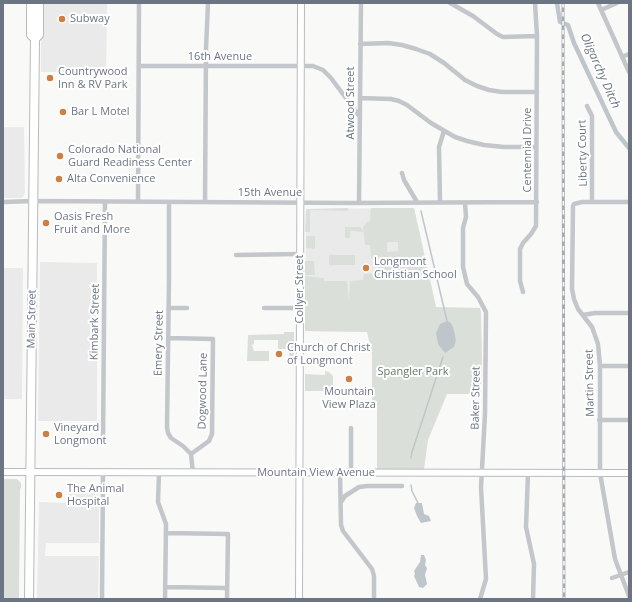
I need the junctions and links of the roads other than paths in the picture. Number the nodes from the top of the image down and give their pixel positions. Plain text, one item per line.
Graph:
1 (31, 3) edge
2 (39, 3) edge
3 (139, 3) edge
4 (208, 3) edge
5 (301, 3) edge
6 (361, 3) edge
7 (450, 3) edge
8 (535, 3) edge
9 (598, 3) edge
10 (617, 3) edge
11 (601, 10) junction
12 (537, 36) junction
13 (35, 39) junction
14 (360, 44) junction
15 (629, 54) edge
16 (622, 57) junction
17 (139, 66) junction
18 (206, 66) junction
19 (302, 66) junction
20 (629, 72) edge
21 (537, 92) junction
22 (360, 98) junction
23 (587, 106) dead end
24 (360, 117) junction
25 (444, 131) junction
26 (536, 147) junction
27 (402, 173) dead end
28 (33, 201) junction
29 (3, 202) edge
30 (105, 202) junction
31 (138, 202) junction
32 (169, 202) junction
33 (205, 202) junction
34 (301, 202) junction
35 (359, 202) junction
36 (417, 202) junction
37 (440, 202) junction
38 (537, 202) junction
39 (592, 202) junction
40 (629, 202) edge
41 (465, 203) junction
42 (300, 254) junction
43 (236, 255) dead end
44 (523, 292) dead end
45 (169, 308) junction
46 (187, 308) dead end
47 (264, 308) dead end
48 (300, 308) junction
49 (629, 312) edge
50 (583, 315) junction
51 (169, 338) junction
52 (600, 366) junction
53 (629, 366) edge
54 (599, 420) junction
55 (629, 420) edge
56 (351, 428) dead end
57 (103, 443) dead end
58 (191, 454) junction
59 (3, 472) edge
60 (31, 472) junction
61 (104, 472) junction
62 (159, 472) junction
63 (193, 473) junction
64 (299, 473) junction
65 (340, 473) junction
66 (351, 473) junction
67 (482, 473) junction
68 (528, 473) junction
69 (600, 473) junction
70 (629, 474) edge
71 (402, 486) dead end
72 (341, 502) junction
73 (166, 533) junction
74 (629, 572) edge
75 (621, 575) junction
76 (612, 578) dead end
77 (166, 587) junction
78 (227, 588) junction
79 (629, 596) edge
80 (29, 599) edge
81 (102, 599) edge
82 (165, 599) edge
83 (227, 599) edge
84 (299, 599) edge
85 (374, 599) edge
86 (480, 599) edge
87 (533, 599) edge

1 - 13 highway, Main Street
2 - 13 highway, Main Street
3 - 17 street
4 - 18 street
5 - 19 street, Collyer Street
6 - 14 street, Atwood Street
7 - 12 street
8 - 12 street, Centennial Drive
9 - 11 street
10 - 11 street
11 - 16 street
12 - 21 street, Centennial Drive
13 - 28 highway, Main Street
14 - 21 street
14 - 22 street, Atwood Street
15 - 16 street
16 - 20 street
17 - 18 street, 16th Avenue
17 - 31 street
18 - 19 street, 16th Avenue
18 - 33 street
19 - 24 street, 16th Avenue
19 - 34 street, Collyer Street
21 - 26 street, Centennial Drive
22 - 24 street, Atwood Street
22 - 25 street
23 - 39 street, Liberty Court
24 - 35 street, Atwood Street
25 - 26 street
25 - 37 street
26 - 38 street, Centennial Drive
27 - 36 street
28 - 29 street, 15th Avenue
28 - 30 street, 15th Avenue
28 - 60 highway, Main Street
30 - 31 street, 15th Avenue
30 - 57 street, Kimbark Street
31 - 32 street, 15th Avenue
32 - 33 street, 15th Avenue
32 - 45 street, Emery Street
33 - 34 street, 15th Avenue
34 - 35 street, 15th Avenue
34 - 42 street, Collyer Street
35 - 36 street, 15th Avenue
36 - 37 street, 15th Avenue
37 - 41 street, 15th Avenue
38 - 41 street, 15th Avenue
38 - 44 street, Centennial Drive
39 - 40 street
39 - 50 street, Martin Street
41 - 67 street, Baker Street
42 - 43 street
42 - 48 street, Collyer Street
45 - 46 street
45 - 51 street, Emery Street
47 - 48 street
48 - 64 street, Collyer Street
49 - 50 street
50 - 52 street, Martin Street
51 - 58 street, Emery Street
51 - 58 street, Dogwood Lane
52 - 53 street
52 - 54 street, Martin Street
54 - 55 street
54 - 69 street, Martin Street
56 - 66 street
58 - 63 street
59 - 60 street, Mountain View Avenue
60 - 61 street, Mountain View Avenue
60 - 80 highway, Main Street
61 - 62 street, Mountain View Avenue
61 - 81 street
62 - 63 street, Mountain View Avenue
62 - 73 street
63 - 64 street, Mountain View Avenue
64 - 65 street, Mountain View Avenue
64 - 84 street, Collyer Street
65 - 66 street, Mountain View Avenue
65 - 72 street
66 - 67 street, Mountain View Avenue
67 - 68 street, Mountain View Avenue
67 - 86 street, Baker Street
68 - 69 street, Mountain View Avenue
68 - 87 street
69 - 70 street, Mountain View Avenue
69 - 75 street, Martin Street
71 - 72 street
72 - 85 street
73 - 77 street
73 - 78 street
74 - 75 street
75 - 76 street
75 - 79 street, Martin Street
77 - 78 street
77 - 82 street
78 - 83 street

